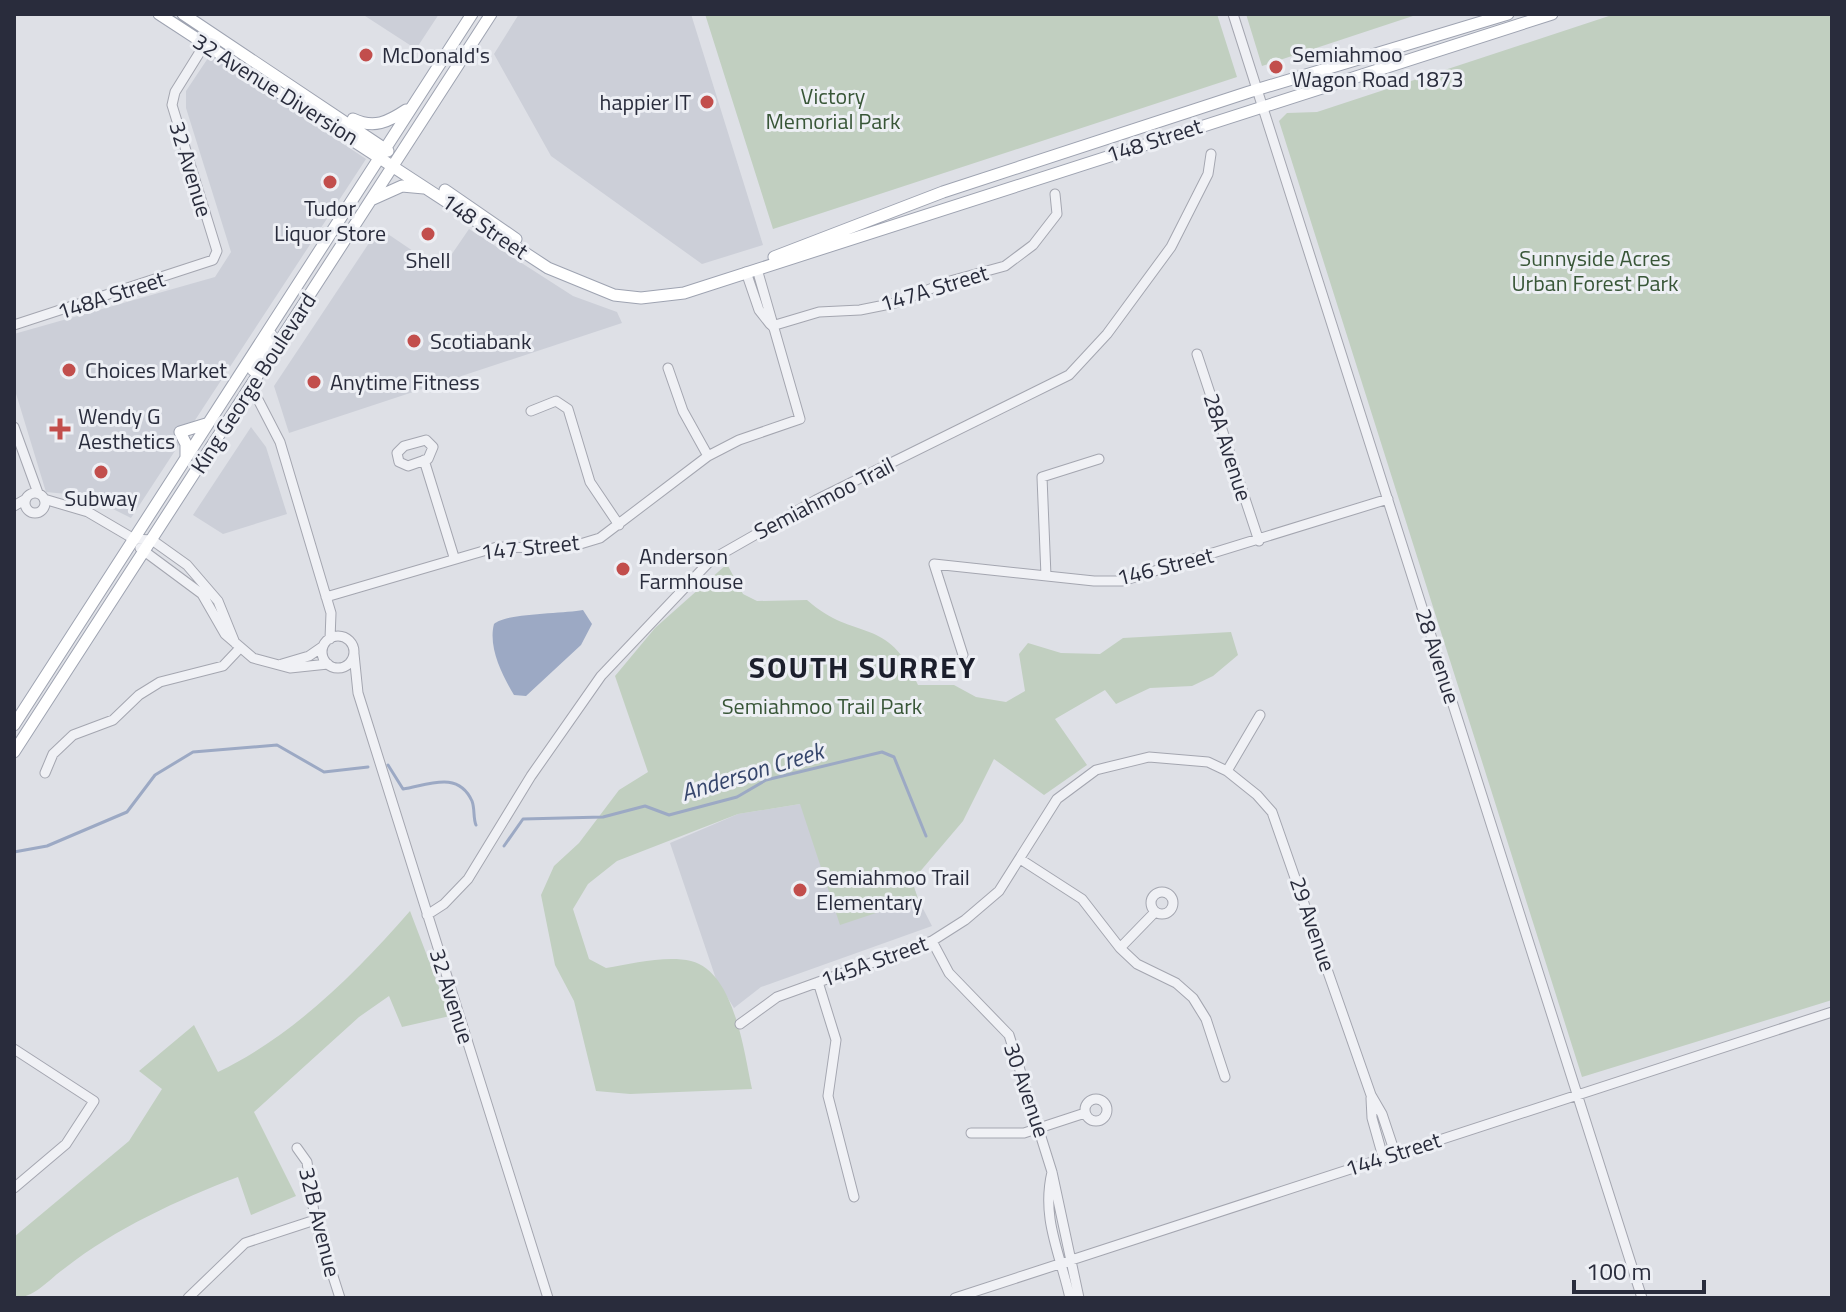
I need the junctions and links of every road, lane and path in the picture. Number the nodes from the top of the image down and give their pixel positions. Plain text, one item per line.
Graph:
1 (159, 14) edge
2 (183, 14) edge
3 (472, 14) edge
4 (491, 14) edge
5 (1233, 14) edge
6 (1508, 14) edge
7 (1552, 14) edge
8 (212, 33) junction
9 (205, 44) junction
10 (1257, 90) junction
11 (1262, 105) junction
12 (412, 106) junction
13 (344, 118) junction
14 (382, 152) junction
15 (1211, 154) dead end
16 (395, 161) junction
17 (430, 188) junction
18 (1055, 194) dead end
19 (369, 202) junction
20 (207, 265) joint
21 (752, 270) junction
22 (579, 284) junction
23 (278, 316) junction
24 (14, 325) edge
25 (772, 326) junction
26 (1197, 354) dead end
27 (668, 368) dead end
28 (251, 386) junction
29 (531, 411) dead end
30 (209, 422) junction
31 (14, 427) edge
32 (708, 456) junction
33 (186, 458) junction
34 (1099, 459) dead end
35 (424, 460) dead end
36 (1388, 499) junction
37 (34, 500) junction
38 (14, 507) edge
39 (619, 525) junction
40 (134, 539) junction
41 (152, 540) junction
42 (1259, 541) junction
43 (144, 552) junction
44 (454, 557) junction
45 (1046, 576) junction
46 (326, 597) junction
47 (331, 613) junction
48 (345, 638) junction
49 (326, 643) junction
50 (237, 645) junction
51 (354, 654) junction
52 (963, 655) dead end
53 (278, 665) junction
54 (331, 666) junction
55 (358, 693) junction
56 (1260, 715) dead end
57 (14, 725) edge
58 (14, 752) edge
59 (1227, 771) junction
60 (45, 773) dead end
61 (1020, 859) junction
62 (1155, 912) dead end
63 (427, 915) junction
64 (932, 941) junction
65 (1120, 948) junction
66 (818, 982) junction
67 (1832, 1012) edge
68 (740, 1024) dead end
69 (14, 1049) edge
70 (1225, 1077) dead end
71 (1578, 1094) junction
72 (1371, 1095) junction
73 (1085, 1113) dead end
74 (1041, 1128) junction
75 (971, 1133) dead end
76 (297, 1148) dead end
77 (1395, 1153) junction
78 (1383, 1157) junction
79 (1052, 1172) junction
80 (14, 1188) edge
81 (854, 1197) dead end
82 (1059, 1215) junction
83 (1047, 1218) junction
84 (315, 1220) junction
85 (1071, 1260) junction
86 (1060, 1264) junction
87 (188, 1298) edge
88 (340, 1298) edge
89 (548, 1298) edge
90 (955, 1298) edge
91 (1070, 1298) edge
92 (1079, 1298) edge
93 (1642, 1298) edge

1 - 9 main road, 32 Avenue Diversion
2 - 8 main road, 32 Avenue Diversion
3 - 12 main road, King George Boulevard
4 - 16 main road, King George Boulevard
5 - 10 street, 28 Avenue
6 - 10 main road, 148 Street
7 - 11 main road, 148 Street
8 - 9 street, 32 Avenue
8 - 13 main road, 32 Avenue Diversion
9 - 14 main road, 32 Avenue Diversion
9 - 20 street, 32 Avenue
10 - 11 street, 28 Avenue
10 - 21 main road, 148 Street
11 - 21 main road, 148 Street
11 - 36 street, 28 Avenue
12 - 13 main road
12 - 14 main road, King George Boulevard
13 - 14 main road, 32 Avenue Diversion
14 - 16 main road, 32 Avenue Diversion
14 - 23 main road, King George Boulevard
15 - 63 street, Semiahmoo Trail
16 - 17 main road, 148 Street
16 - 19 main road, King George Boulevard
16 - 22 main road, 148 Street
17 - 19 main road
17 - 22 main road, 148 Street
18 - 25 street, 147A Street
19 - 28 main road, King George Boulevard
20 - 24 street, 148A Street
21 - 22 main road, 148 Street
21 - 25 street
23 - 28 main road
23 - 30 main road, King George Boulevard
25 - 32 street, 147 Street
26 - 42 street, 28A Avenue
27 - 32 street
28 - 41 main road, King George Boulevard
28 - 46 street
29 - 39 street
30 - 33 main road, King George Boulevard
30 - 33 main road
31 - 37 street
32 - 39 street, 147 Street
33 - 40 main road, King George Boulevard
34 - 45 street
35 - 44 street
36 - 42 street, 146 Street
36 - 71 street, 28 Avenue
37 - 38 street
37 - 40 street
39 - 44 street, 147 Street
40 - 41 street
40 - 43 street
40 - 57 main road, King George Boulevard
41 - 43 main road, King George Boulevard
41 - 50 street
42 - 45 street, 146 Street
43 - 50 street
43 - 58 main road, King George Boulevard
44 - 46 street, 147 Street
45 - 52 street, 146 Street
46 - 47 street
47 - 48 street
47 - 49 street
48 - 49 street
48 - 51 street
49 - 53 street
49 - 54 street
50 - 53 street
50 - 60 street
51 - 54 street
51 - 55 street, 32 Avenue
53 - 54 street
54 - 55 street, 32 Avenue
55 - 63 street, 32 Avenue
56 - 59 street
59 - 61 street, 145A Street
59 - 72 street, 29 Avenue
61 - 64 street, 145A Street
61 - 65 street
62 - 65 street
63 - 89 street, 32 Avenue
64 - 66 street, 145A Street
64 - 74 street, 30 Avenue
65 - 70 street
66 - 68 street, 145A Street
66 - 81 street
67 - 71 street, 144 Street
69 - 80 street
71 - 77 street, 144 Street
71 - 93 street, 28 Avenue
72 - 77 street, 29 Avenue
72 - 78 street, 29 Avenue
73 - 74 street
74 - 75 street
74 - 79 street, 30 Avenue
76 - 84 street, 32B Avenue
77 - 78 street, 144 Street
78 - 85 street, 144 Street
79 - 82 street, 30 Avenue
79 - 83 street, 30 Avenue
82 - 83 street
82 - 85 street, 30 Avenue
83 - 86 street, 30 Avenue
84 - 87 street
84 - 88 street, 32B Avenue
85 - 86 street, 144 Street
85 - 92 street, 30 Avenue
86 - 90 street, 144 Street
86 - 91 street, 30 Avenue

